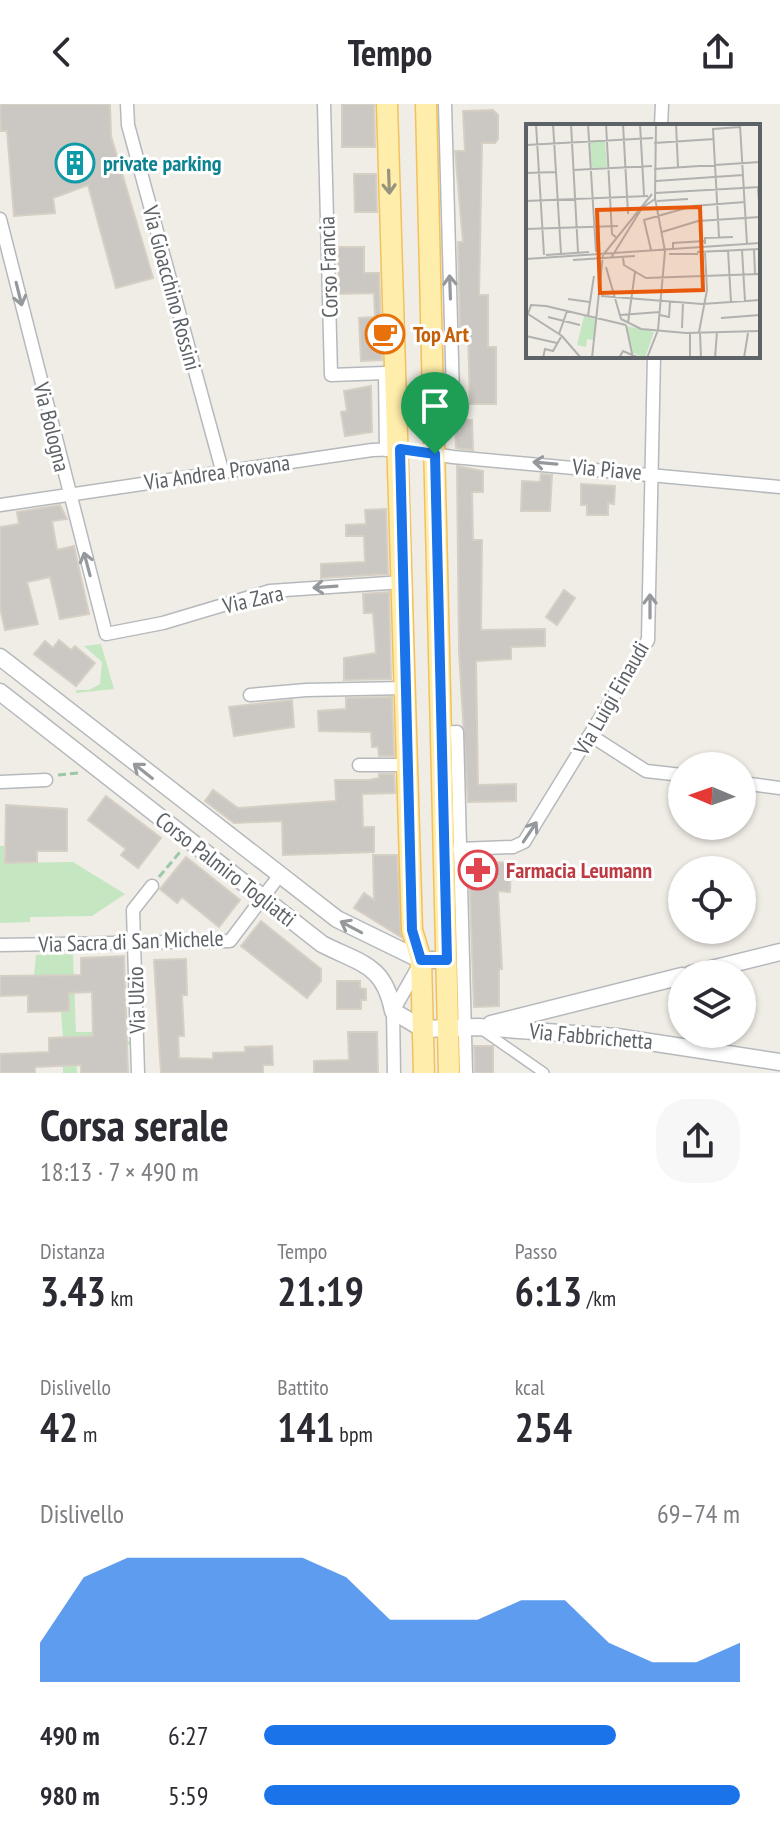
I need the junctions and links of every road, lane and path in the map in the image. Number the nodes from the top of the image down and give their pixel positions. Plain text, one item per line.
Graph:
1 (127, 104) edge
2 (324, 104) edge
3 (387, 104) edge
4 (426, 104) edge
5 (445, 104) edge
6 (662, 104) edge
7 (661, 124) edge
8 (0, 219) edge
9 (654, 358) edge
10 (390, 373) junction
11 (434, 412) junction
12 (393, 449) junction
13 (435, 454) junction
14 (222, 470) junction
15 (650, 473) junction
16 (780, 487) edge
17 (69, 494) junction
18 (0, 505) edge
19 (403, 582) junction
20 (106, 634) joint
21 (0, 657) edge
22 (405, 688) junction
23 (0, 692) edge
24 (250, 695) dead end
25 (442, 733) junction
26 (590, 735) junction
27 (88, 761) junction
28 (359, 765) dead end
29 (407, 765) junction
30 (668, 773) edge
31 (46, 780) joint
32 (0, 782) edge
33 (756, 785) edge
34 (780, 788) edge
35 (189, 841) junction
36 (459, 849) junction
37 (279, 876) junction
38 (152, 886) joint
39 (264, 899) junction
40 (134, 942) junction
41 (0, 945) edge
42 (780, 952) edge
43 (421, 960) junction
44 (447, 960) junction
45 (748, 960) edge
46 (668, 979) edge
47 (557, 1007) junction
48 (393, 1011) junction
49 (464, 1028) junction
50 (423, 1029) junction
51 (559, 1033) junction
52 (780, 1062) edge
53 (138, 1073) edge
54 (394, 1073) edge
55 (424, 1073) edge
56 (449, 1073) edge
57 (466, 1073) edge
58 (544, 1073) edge

1 - 14 street, Via Gioacchino Rossini
2 - 10 street, Corso Francia
3 -> 10 main road
4 - 11 main road
11 -> 5 street
6 - 7 street
8 -> 17 street, Via Bologna
9 - 15 street, Via Luigi Einaudi
10 - 12 main road
11 - 13 main road
12 - 13 street, Via Andrea Provana
12 - 14 street, Via Andrea Provana
12 - 19 main road
15 -> 13 street, Via Piave
13 - 25 main road
14 - 17 street, Via Andrea Provana
15 - 16 street, Via Piave
26 -> 15 street, Via Luigi Einaudi
17 - 18 street, Via Andrea Provana
20 -> 17 street, Via Bologna
19 -> 20 street, Via Zara
19 - 22 main road
37 -> 21 street, Corso Palmiro Togliatti
22 - 24 street
22 - 29 main road
23 - 27 street, Corso Palmiro Togliatti
25 - 36 street
25 - 44 main road
26 - 30 street
36 -> 26 street, Via Luigi Einaudi
27 - 31 path
27 - 35 street, Corso Palmiro Togliatti
28 - 29 street
29 - 43 main road
31 - 32 street
33 - 34 street
35 - 38 path
35 - 39 street, Corso Palmiro Togliatti
36 - 49 street
37 - 39 street, Via Sacra di San Michele
43 -> 37 street, Corso Palmiro Togliatti
38 - 40 street, Via Ulzio
39 - 40 street, Via Sacra di San Michele
39 - 48 street, Corso Palmiro Togliatti
40 - 41 street, Via Sacra di San Michele
40 - 53 street, Via Ulzio
42 - 45 street
43 - 44 street, Corso Palmiro Togliatti
43 - 48 street
43 - 50 main road
44 - 49 main road
46 - 47 street
47 - 49 street
47 - 51 street
48 - 50 street
48 - 54 street
49 - 50 street
49 - 51 street, Via Fabbrichetta
49 - 56 main road
49 - 57 street
49 - 58 street
50 - 55 main road
51 - 52 street, Via Fabbrichetta

